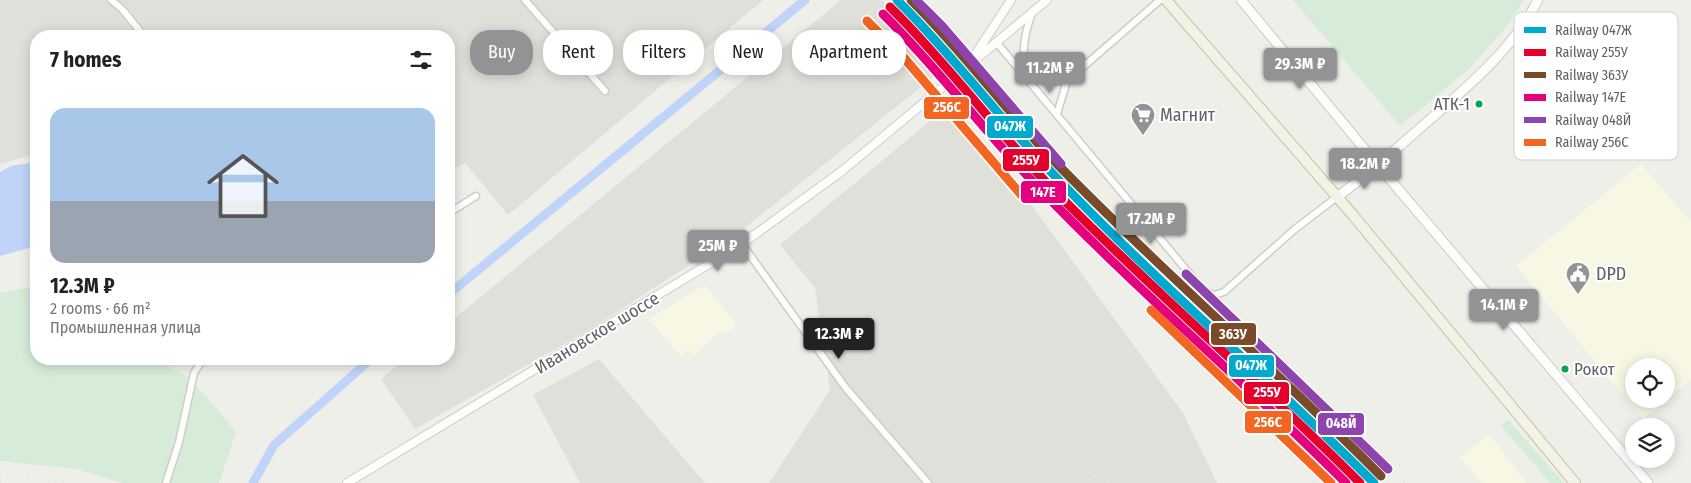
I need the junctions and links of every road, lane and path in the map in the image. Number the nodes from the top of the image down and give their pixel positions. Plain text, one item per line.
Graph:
1 (111, 0) edge
2 (525, 0) edge
3 (1011, 0) edge
4 (1048, 0) edge
5 (1160, 0) edge
6 (1166, 0) edge
7 (1241, 0) edge
8 (1538, 0) edge
9 (1532, 12) edge
10 (1032, 13) junction
11 (139, 30) edge
12 (1514, 36) edge
13 (997, 43) junction
14 (967, 67) junction
15 (1067, 80) junction
16 (605, 91) dead end
17 (1057, 114) junction
18 (1377, 164) junction
19 (476, 196) dead end
20 (1338, 197) junction
21 (455, 209) edge
22 (742, 244) junction
23 (199, 365) edge
24 (166, 483) edge
25 (347, 483) edge
26 (928, 483) edge
27 (1575, 483) edge
28 (1648, 483) edge

1 - 11 street
2 - 16 street
3 - 14 street
4 - 10 street, Ивановское шоссе
5 - 15 street
6 - 20 highway
7 - 18 main road
8 - 9 main road
10 - 13 street, Ивановское шоссе
10 - 15 street
12 - 18 main road
13 - 14 street, Ивановское шоссе
13 - 17 street
14 - 22 street, Ивановское шоссе
15 - 17 street
17 - 20 street
18 - 20 main road
18 - 28 main road
19 - 21 street
20 - 27 highway
22 - 25 street, Ивановское шоссе
22 - 26 street
23 - 24 street

